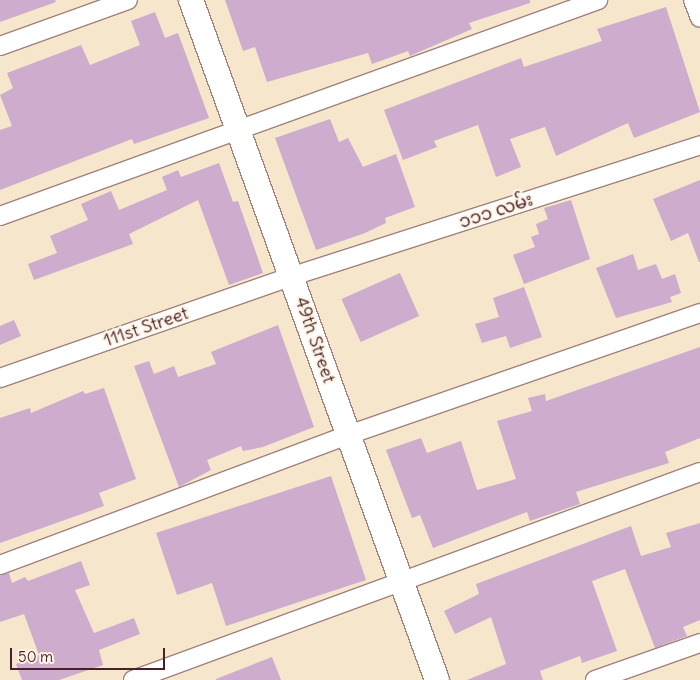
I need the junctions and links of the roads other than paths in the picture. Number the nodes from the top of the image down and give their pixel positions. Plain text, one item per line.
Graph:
1 (128, 0) edge
2 (191, 0) edge
3 (598, 0) edge
4 (694, 0) edge
5 (700, 18) edge
6 (0, 46) edge
7 (238, 128) junction
8 (700, 145) edge
9 (0, 216) edge
10 (293, 276) junction
11 (700, 313) edge
12 (0, 378) edge
13 (348, 435) junction
14 (700, 472) edge
15 (0, 565) edge
16 (402, 583) junction
17 (700, 643) edge
18 (133, 680) edge
19 (436, 680) edge
20 (595, 680) edge

1 - 6 street
2 - 7 main road, 49th Street
3 - 7 street
4 - 5 street
7 - 9 street
7 - 10 main road, 49th Street
8 - 10 street, ၁၁၁ လမ်း
10 - 12 street, 111st Street
10 - 13 main road, 49th Street
11 - 13 street
13 - 15 street
13 - 16 main road, 49th Street
14 - 16 street
16 - 18 street
16 - 19 main road, 49th Street
17 - 20 street

